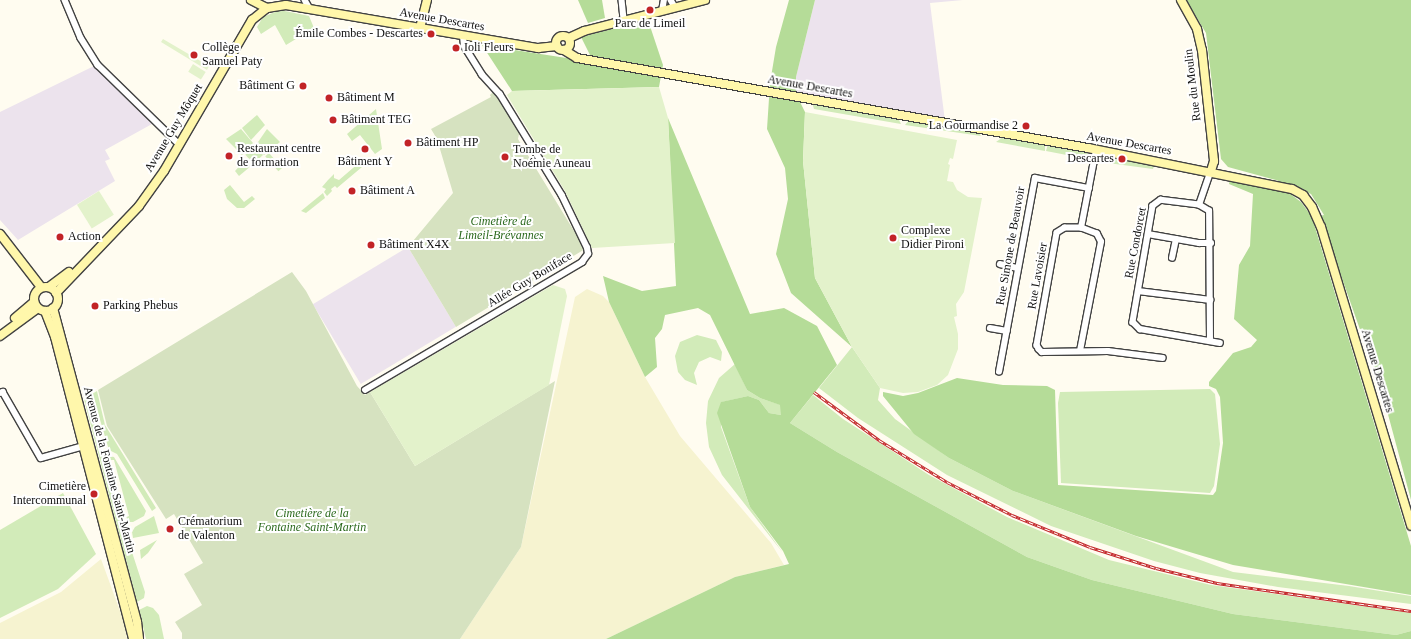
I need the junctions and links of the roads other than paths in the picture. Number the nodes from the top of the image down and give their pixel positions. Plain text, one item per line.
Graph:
1 (65, 0) edge
2 (252, 0) edge
3 (305, 0) edge
4 (427, 0) edge
5 (622, 0) edge
6 (664, 0) edge
7 (705, 0) edge
8 (1181, 0) edge
9 (673, 4) edge
10 (262, 9) junction
11 (310, 9) junction
12 (662, 11) junction
13 (624, 20) junction
14 (420, 28) junction
15 (462, 36) junction
16 (565, 45) junction
17 (176, 141) junction
18 (1096, 150) junction
19 (1210, 171) junction
20 (1089, 188) junction
21 (150, 189) junction
22 (1199, 205) junction
23 (1081, 228) junction
24 (0, 234) edge
25 (1148, 234) junction
26 (1176, 239) junction
27 (0, 242) edge
28 (1211, 243) junction
29 (1172, 258) dead end
30 (82, 264) junction
31 (1000, 264) dead end
32 (1018, 268) junction
33 (45, 287) junction
34 (1138, 291) junction
35 (56, 293) junction
36 (1210, 300) junction
37 (38, 304) junction
38 (53, 308) junction
39 (990, 328) dead end
40 (0, 330) edge
41 (1007, 331) junction
42 (0, 336) edge
43 (1210, 341) junction
44 (1220, 343) dead end
45 (1080, 351) junction
46 (1163, 358) dead end
47 (999, 372) dead end
48 (365, 390) dead end
49 (0, 393) edge
50 (87, 446) junction
51 (94, 472) junction
52 (1411, 526) edge
53 (120, 585) junction
54 (133, 607) junction
55 (133, 639) edge
56 (139, 639) edge

1 - 17 street
2 - 10 main road
3 - 11 street
4 - 14 main road
5 - 13 street
6 - 12 street
7 - 9 main road
8 - 19 main road, Rue du Moulin
9 - 12 main road
10 - 11 main road, Avenue Descartes
10 - 17 main road, Avenue Guy Môquet
10 - 21 main road, Avenue Guy Môquet
11 - 14 main road, Avenue Descartes
12 - 13 main road
13 - 16 main road
14 - 15 main road, Avenue Descartes
15 - 16 main road, Avenue Descartes
15 - 48 street, Allée Guy Boniface
16 - 18 main road, Avenue Descartes
17 - 21 main road, Avenue Guy Môquet
18 - 19 main road, Avenue Descartes
18 - 20 street
19 - 22 street
19 - 52 main road, Avenue Descartes
20 - 23 street
20 - 32 street, Rue Simone de Beauvoir
21 - 30 main road, Avenue Guy Môquet
22 - 25 street, Rue Condorcet
22 - 28 street
23 - 45 street
23 - 45 street, Rue Lavoisier
24 - 33 main road
25 - 26 street
25 - 34 street, Rue Condorcet
26 - 28 street
26 - 29 street
27 - 37 main road, Avenue de la Fontaine Saint-Martin
28 - 36 street
30 - 33 main road, Avenue Guy Môquet
30 - 35 main road, Avenue Guy Môquet
31 - 32 street
32 - 41 street, Rue Simone de Beauvoir
33 - 35 main road
33 - 37 main road, Avenue Guy Môquet
34 - 36 street
34 - 43 street, Rue Condorcet
35 - 38 main road
36 - 43 street
37 - 38 main road
37 - 40 main road
37 - 42 main road
37 - 50 main road, Avenue de la Fontaine Saint-Martin
38 - 50 main road, Avenue de la Fontaine Saint-Martin
39 - 41 street
41 - 47 street, Rue Simone de Beauvoir
43 - 44 street, Rue Condorcet
45 - 46 street
49 - 50 street
50 - 51 main road, Avenue de la Fontaine Saint-Martin
51 - 53 main road, Avenue de la Fontaine Saint-Martin
51 - 54 main road, Avenue de la Fontaine Saint-Martin
53 - 54 main road
53 - 55 main road, Avenue de la Fontaine Saint-Martin
54 - 56 main road, Avenue de la Fontaine Saint-Martin

